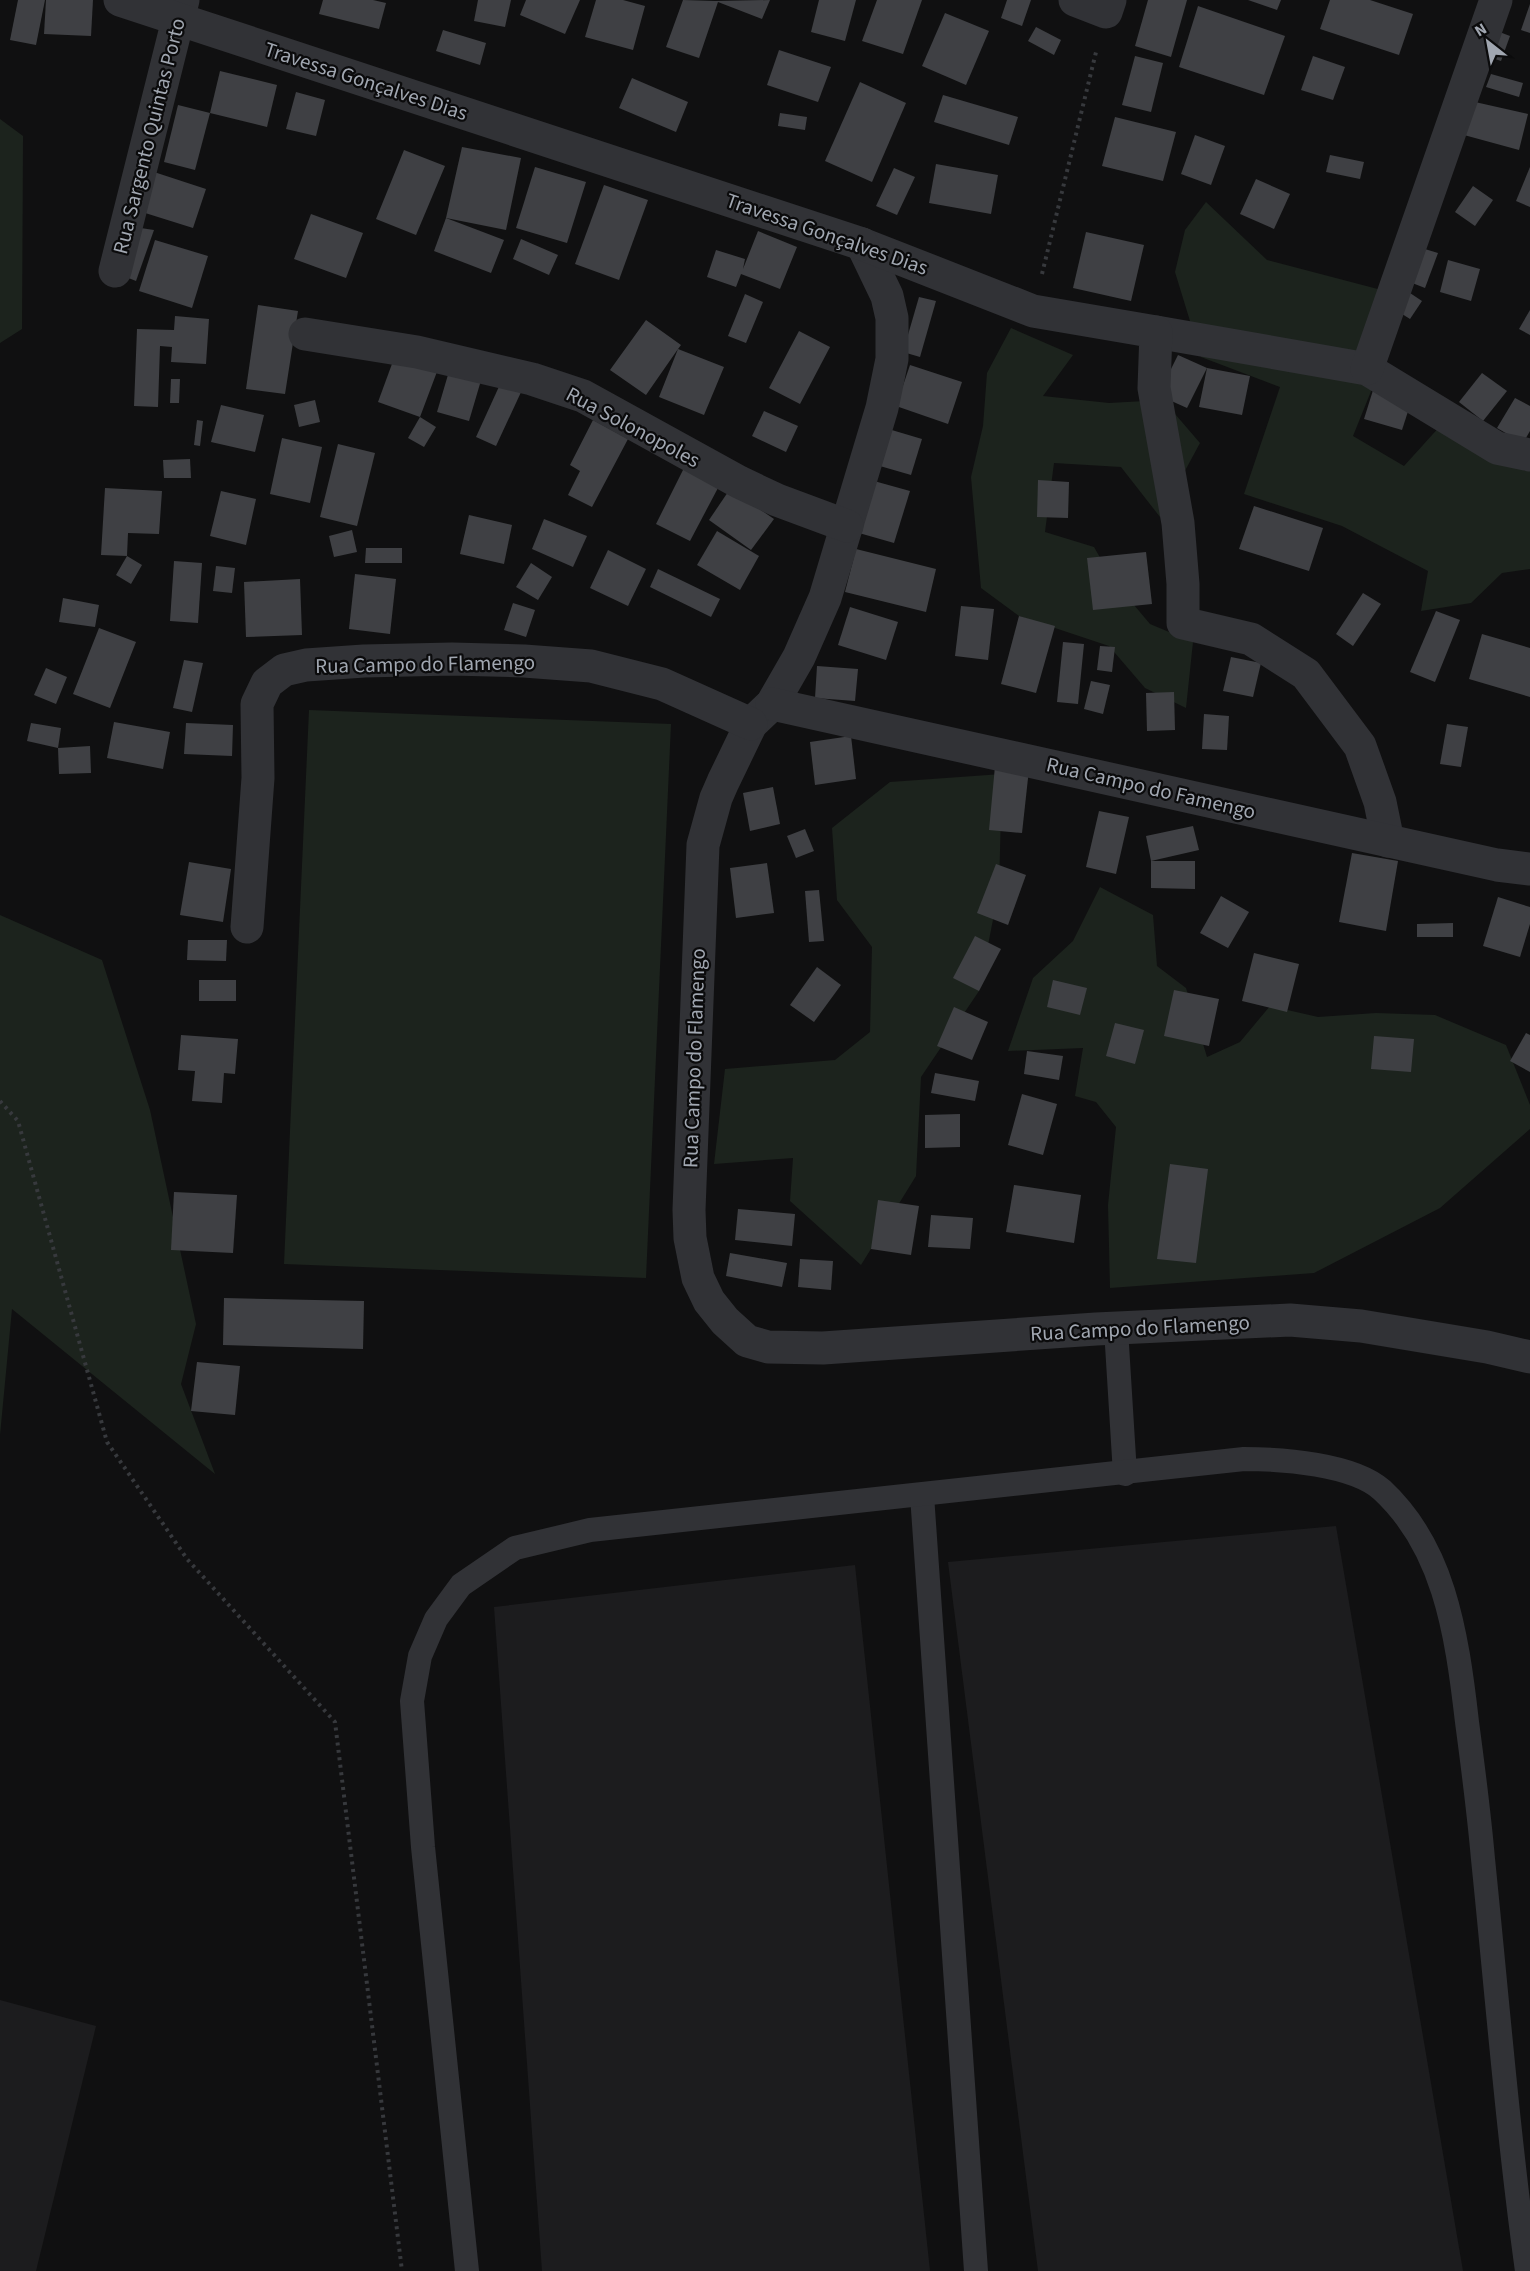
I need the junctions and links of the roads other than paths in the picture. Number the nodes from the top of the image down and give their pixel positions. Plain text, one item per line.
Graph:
1 (120, 0) edge
2 (1075, 0) edge
3 (1496, 0) edge
4 (1108, 6) edge
5 (180, 10) edge
6 (862, 244) junction
7 (115, 272) dead end
8 (1156, 332) junction
9 (305, 334) dead end
10 (1367, 369) junction
11 (1530, 455) edge
12 (847, 526) junction
13 (762, 714) junction
14 (1388, 841) junction
15 (1530, 869) edge
16 (247, 927) dead end
17 (1116, 1329) junction
18 (1530, 1357) edge
19 (1125, 1474) junction
20 (922, 1495) junction
21 (467, 2271) edge
22 (976, 2271) edge
23 (1527, 2271) edge

1 - 5 street, Travessa Gonçalves Dias
2 - 4 street
3 - 10 street
5 - 6 street, Travessa Gonçalves Dias
5 - 7 street, Rua Sargento Quintas Porto
6 - 8 street, Travessa Gonçalves Dias
6 - 12 street
8 - 10 street, Travessa Gonçalves Dias
8 - 14 street
9 - 12 street, Rua Solonopoles
10 - 11 street, Travessa Gonçalves Dias
12 - 13 street
13 - 14 street, Rua Campo do Famengo
13 - 16 street, Rua Campo do Flamengo
13 - 17 street, Rua Campo do Flamengo
14 - 15 street, Rua Campo do Famengo
17 - 18 street, Rua Campo do Flamengo
17 - 19 lane
19 - 20 lane
19 - 23 lane
20 - 21 lane
20 - 22 lane

